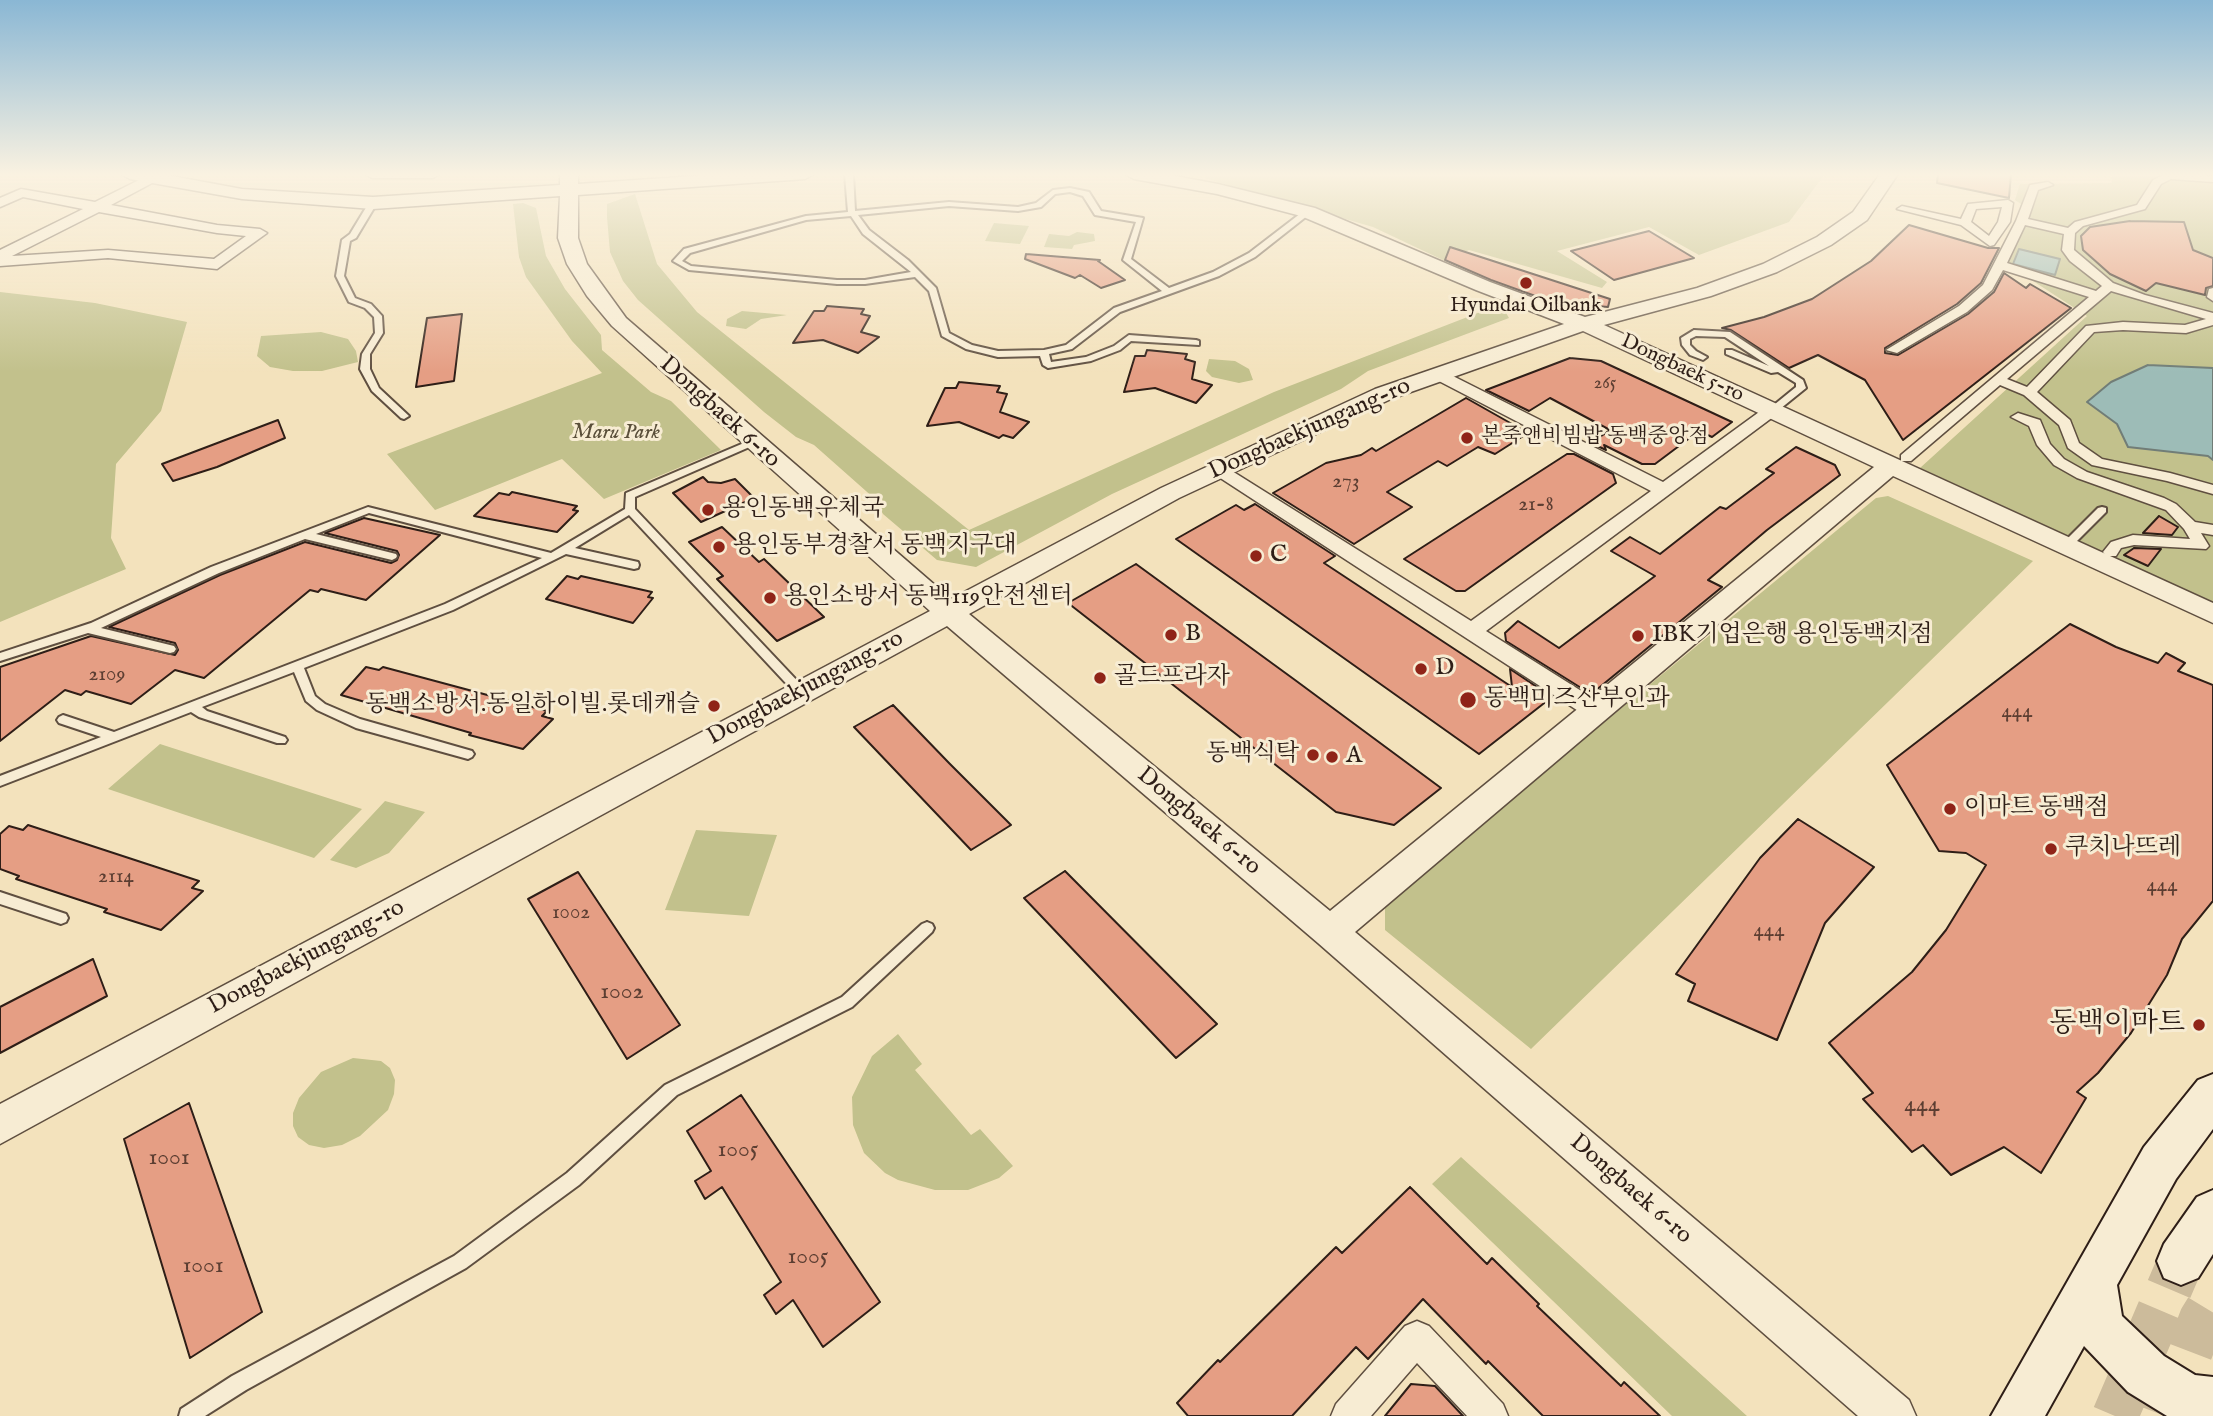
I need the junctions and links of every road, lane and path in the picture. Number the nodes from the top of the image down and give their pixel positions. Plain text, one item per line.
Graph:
1 (34, 240) edge
2 (250, 240) edge
3 (346, 240) edge
4 (569, 240) edge
5 (724, 240) edge
6 (875, 240) edge
7 (1134, 240) edge
8 (1271, 240) edge
9 (1377, 240) edge
10 (1822, 240) edge
11 (2012, 240) edge
12 (2069, 240) edge
13 (0, 258) edge
14 (2000, 265) junction
15 (916, 274) junction
16 (2109, 285) junction
17 (1168, 291) junction
18 (2095, 295) junction
19 (2213, 319) edge
20 (1584, 324) junction
21 (1196, 343) dead end
22 (1892, 349) dead end
23 (1729, 352) dead end
24 (1044, 353) junction
25 (1703, 357) dead end
26 (1441, 375) junction
27 (2000, 381) junction
28 (1800, 382) junction
29 (2019, 410) junction
30 (1772, 411) junction
31 (404, 416) dead end
32 (751, 443) junction
33 (1898, 462) junction
34 (1217, 471) junction
35 (1664, 490) junction
36 (2213, 490) edge
37 (630, 510) junction
38 (2102, 510) dead end
39 (2190, 526) junction
40 (2213, 530) edge
41 (304, 535) junction
42 (2066, 546) junction
43 (566, 550) junction
44 (2111, 552) dead end
45 (392, 556) dead end
46 (553, 558) junction
47 (634, 565) dead end
48 (951, 614) junction
49 (2213, 614) edge
50 (88, 629) junction
51 (1471, 632) junction
52 (170, 649) dead end
53 (0, 657) edge
54 (298, 668) junction
55 (800, 691) junction
56 (193, 707) junction
57 (1594, 710) junction
58 (62, 720) dead end
59 (112, 736) junction
60 (281, 740) dead end
61 (468, 754) dead end
62 (0, 781) edge
63 (0, 898) edge
64 (61, 918) dead end
65 (927, 928) dead end
66 (1330, 932) junction
67 (2213, 1094) edge
68 (0, 1125) edge
69 (2213, 1213) edge
70 (2180, 1261) tunnel mouth
71 (2093, 1285) junction
72 (2213, 1402) edge
73 (188, 1416) edge
74 (1348, 1416) edge
75 (1491, 1416) edge
76 (1893, 1416) edge
77 (2017, 1416) edge

1 - 13 street
2 - 13 street
3 - 31 lane
4 - 32 street, Dongbaek 6-ro
5 - 15 lane
6 - 15 lane
7 - 17 lane
8 - 17 lane
9 - 20 street, Dongbaek 5-ro
10 - 20 street, Dongbaekjungang-ro
11 - 14 street
12 - 16 street
14 - 18 street
14 - 22 street
15 - 24 lane
16 - 18 street
16 - 19 street
17 - 24 lane
18 - 27 street
19 - 29 street
20 - 26 street, Dongbaekjungang-ro
20 - 30 street, Dongbaek 5-ro
21 - 24 lane
23 - 28 lane
25 - 28 lane
26 - 34 street, Dongbaekjungang-ro
26 - 35 street
27 - 29 street
27 - 33 street
28 - 30 lane
29 - 36 street
29 - 39 street
30 - 33 street, Dongbaek 5-ro
30 - 35 street
32 - 37 lane
32 - 48 street, Dongbaek 6-ro
33 - 42 street, Dongbaek 5-ro
33 - 57 street
34 - 48 street, Dongbaekjungang-ro
34 - 51 street
35 - 51 street
37 - 43 lane
37 - 55 lane
38 - 42 lane
39 - 40 street
39 - 44 street
41 - 45 lane
41 - 46 lane
41 - 50 lane
42 - 49 street, Dongbaek 5-ro
43 - 46 lane
43 - 47 lane
46 - 54 lane
48 - 55 street, Dongbaekjungang-ro
48 - 66 street, Dongbaek 6-ro
50 - 52 lane
50 - 53 lane
51 - 57 street
54 - 56 lane
54 - 61 lane
55 - 68 street, Dongbaekjungang-ro
56 - 59 lane
56 - 60 lane
57 - 66 street
58 - 59 lane
59 - 62 lane
63 - 64 lane
65 - 73 lane
66 - 76 street, Dongbaek 6-ro
67 - 71 main road
69 - 70 main road
71 - 72 main road
71 - 77 main road
74 - 75 street

